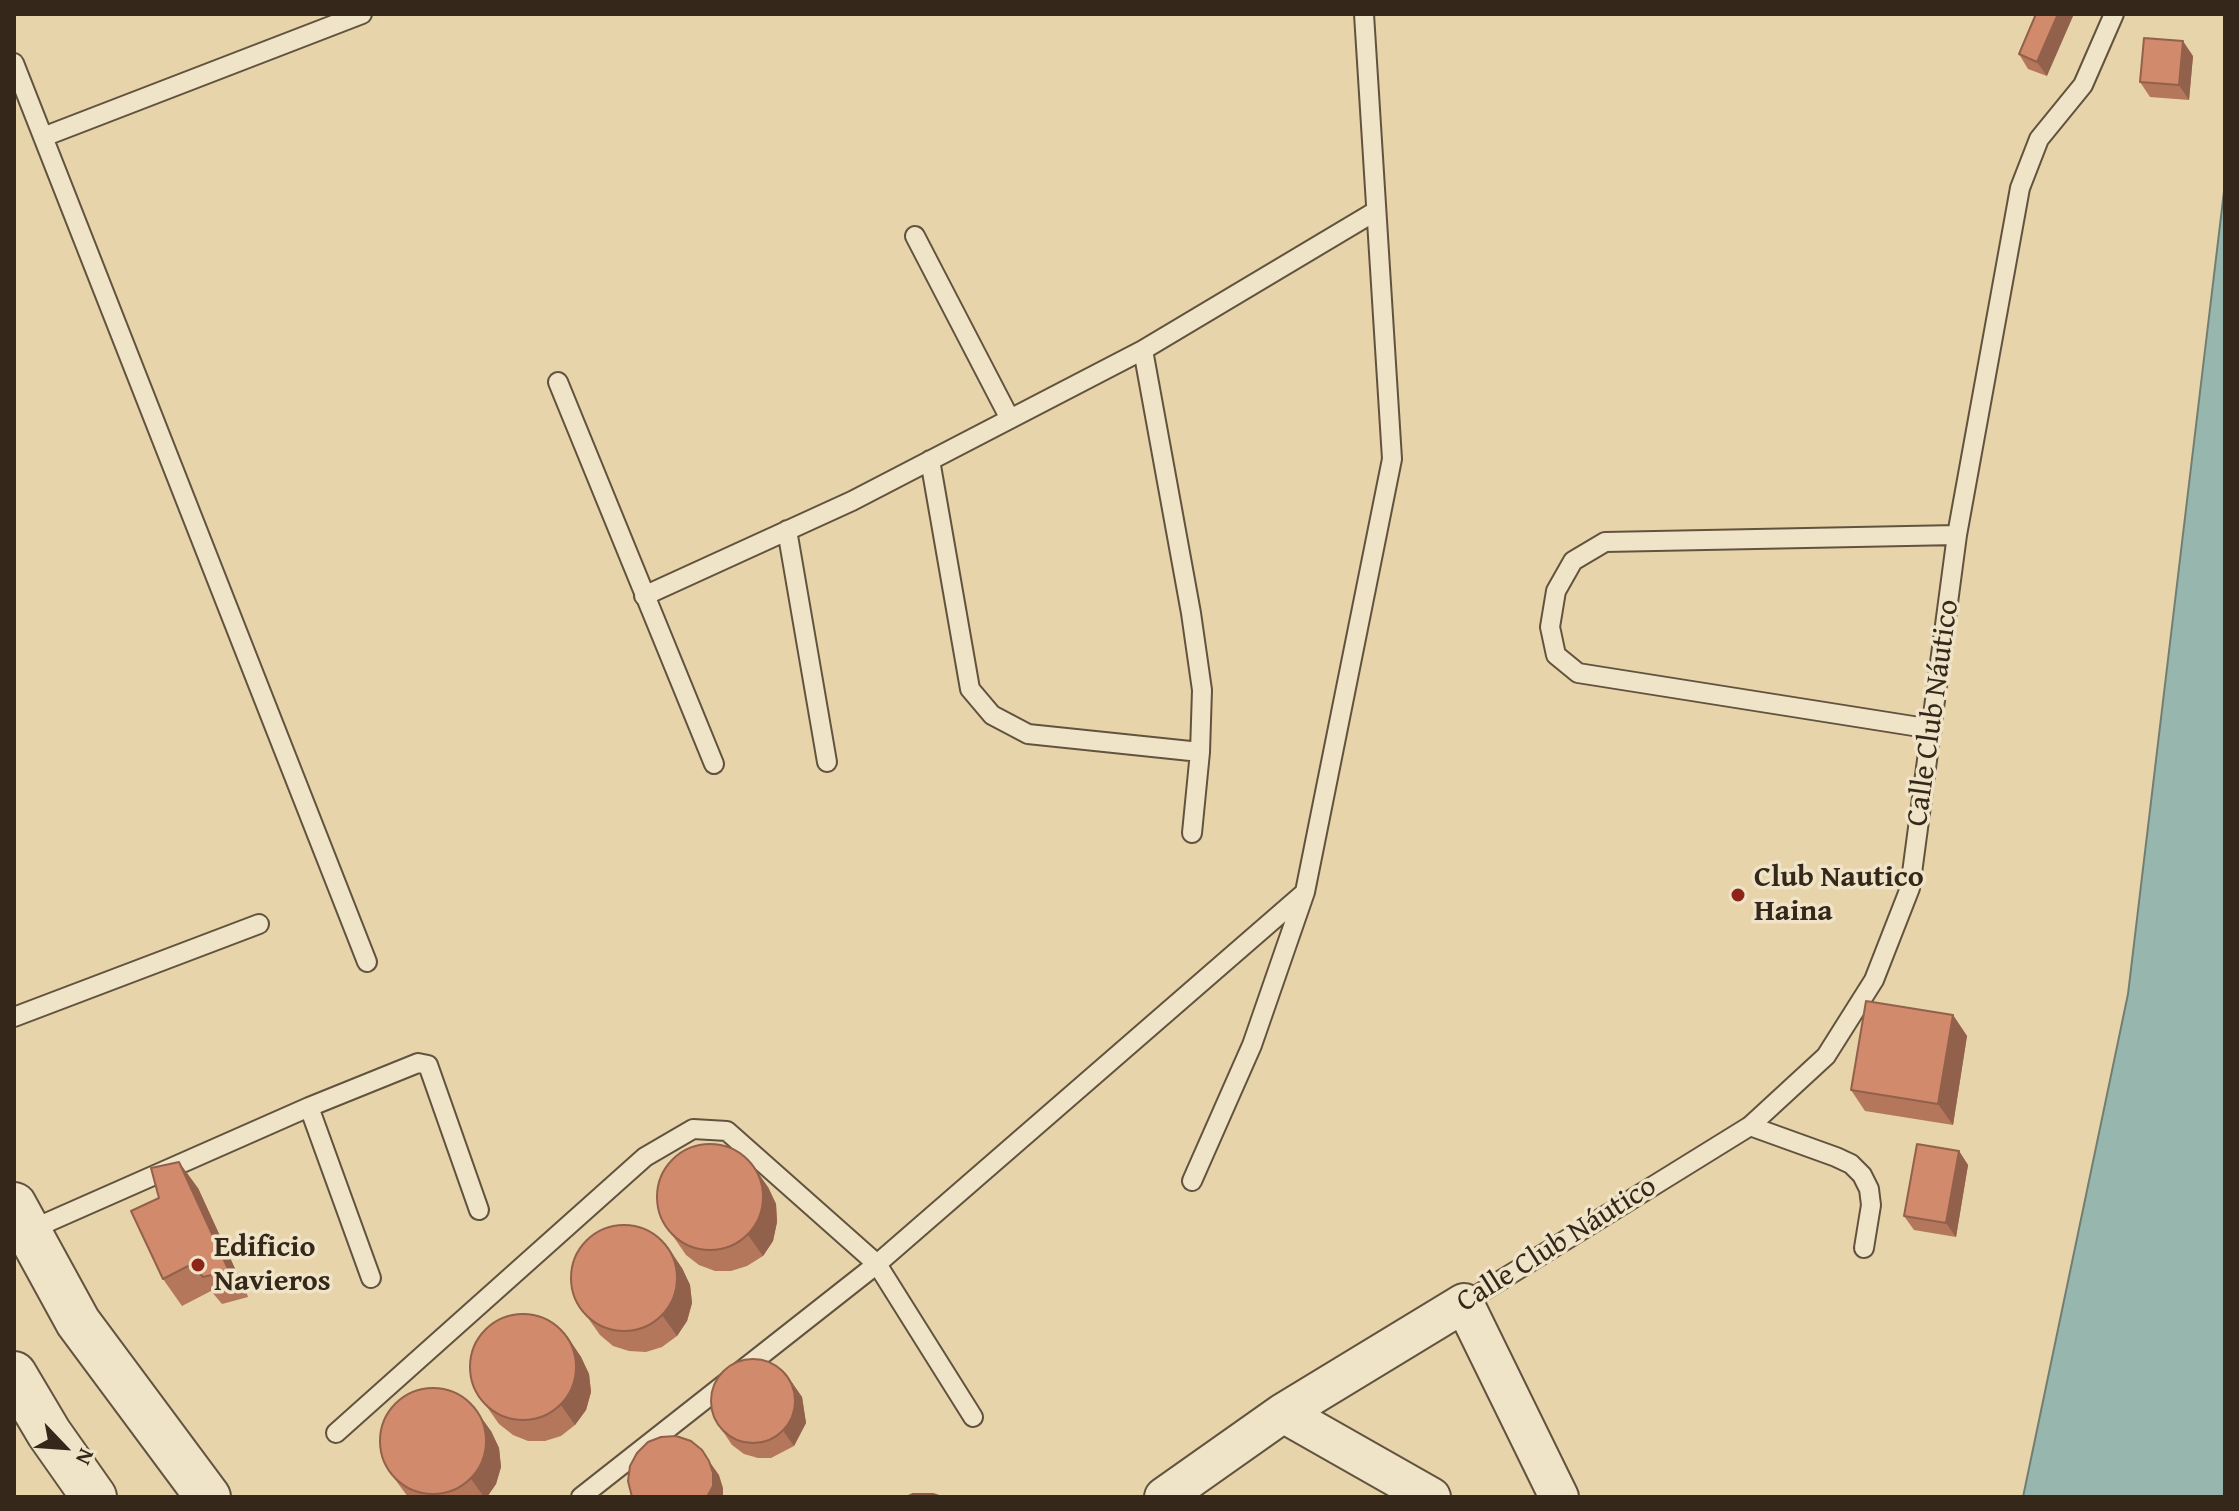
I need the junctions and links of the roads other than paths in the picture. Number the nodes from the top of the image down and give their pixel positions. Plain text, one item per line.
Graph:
1 (362, 14) edge
2 (1364, 14) edge
3 (2114, 14) edge
4 (14, 63) edge
5 (43, 137) junction
6 (1376, 211) junction
7 (915, 236) dead end
8 (1143, 350) junction
9 (558, 382) dead end
10 (1010, 419) junction
11 (930, 460) junction
12 (787, 530) junction
13 (1957, 535) junction
14 (644, 596) junction
15 (1932, 729) junction
16 (1200, 752) junction
17 (827, 762) dead end
18 (714, 764) dead end
19 (1192, 833) dead end
20 (1305, 892) junction
21 (259, 924) dead end
22 (367, 962) dead end
23 (14, 1017) edge
24 (309, 1107) junction
25 (1750, 1126) junction
26 (1192, 1181) dead end
27 (479, 1210) dead end
28 (21, 1218) edge
29 (1864, 1248) dead end
30 (877, 1264) junction
31 (371, 1278) dead end
32 (1464, 1303) junction
33 (14, 1374) edge
34 (1283, 1413) junction
35 (973, 1417) dead end
36 (336, 1433) dead end
37 (1415, 1493) edge
38 (94, 1497) edge
39 (208, 1497) edge
40 (581, 1497) edge
41 (1164, 1497) edge
42 (1559, 1497) edge

1 - 5 lane
2 - 6 lane
3 - 13 lane, Calle Club Náutico
4 - 5 lane
5 - 22 lane
6 - 8 lane
6 - 20 lane
7 - 10 lane
8 - 10 lane
8 - 16 lane
9 - 14 lane
10 - 11 lane
11 - 12 lane
11 - 16 lane
12 - 14 lane
12 - 17 lane
13 - 15 lane, Calle Club Náutico
13 - 15 lane
14 - 18 lane
15 - 25 lane, Calle Club Náutico
16 - 19 lane
20 - 26 lane
20 - 30 lane
21 - 23 lane
24 - 27 lane
24 - 28 lane
24 - 31 lane
25 - 29 lane
25 - 32 lane, Calle Club Náutico
28 - 39 street
30 - 35 lane
30 - 36 lane
30 - 40 lane
32 - 34 street, Calle Club Náutico
32 - 42 street
33 - 38 street
34 - 37 street
34 - 41 street, Calle Club Náutico

